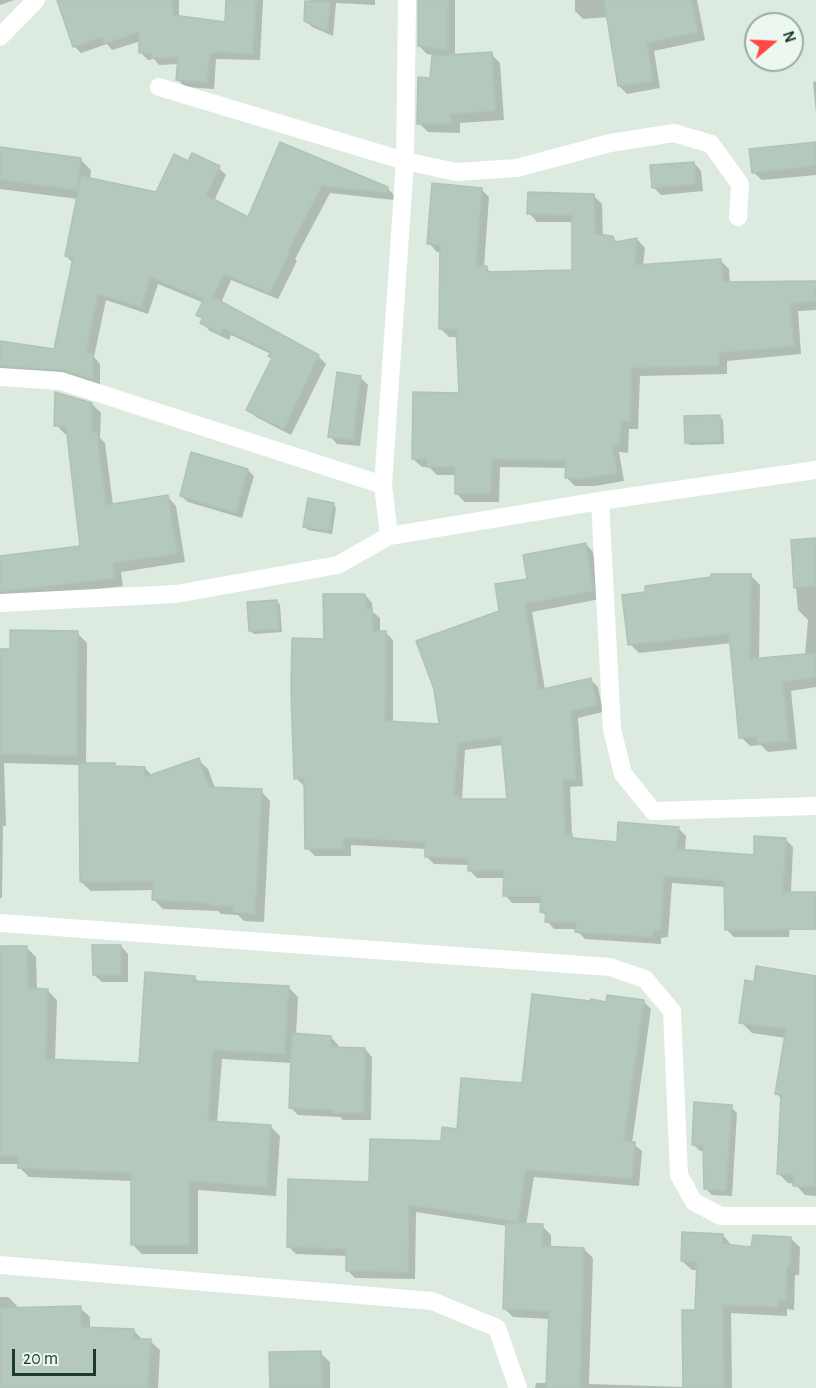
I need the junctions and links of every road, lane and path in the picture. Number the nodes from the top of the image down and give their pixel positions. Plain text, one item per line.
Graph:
1 (36, 0) edge
2 (407, 0) edge
3 (0, 37) edge
4 (159, 87) dead end
5 (405, 160) junction
6 (738, 218) dead end
7 (0, 377) edge
8 (816, 470) edge
9 (383, 485) junction
10 (600, 501) junction
11 (389, 536) junction
12 (0, 603) edge
13 (816, 806) edge
14 (0, 923) edge
15 (816, 1216) edge
16 (0, 1265) edge
17 (518, 1388) edge

1 - 3 street
2 - 5 street
4 - 5 street
5 - 6 street
5 - 9 street
7 - 9 street
8 - 10 street
9 - 11 street
10 - 11 street
10 - 13 street
11 - 12 street
14 - 15 street
16 - 17 street

